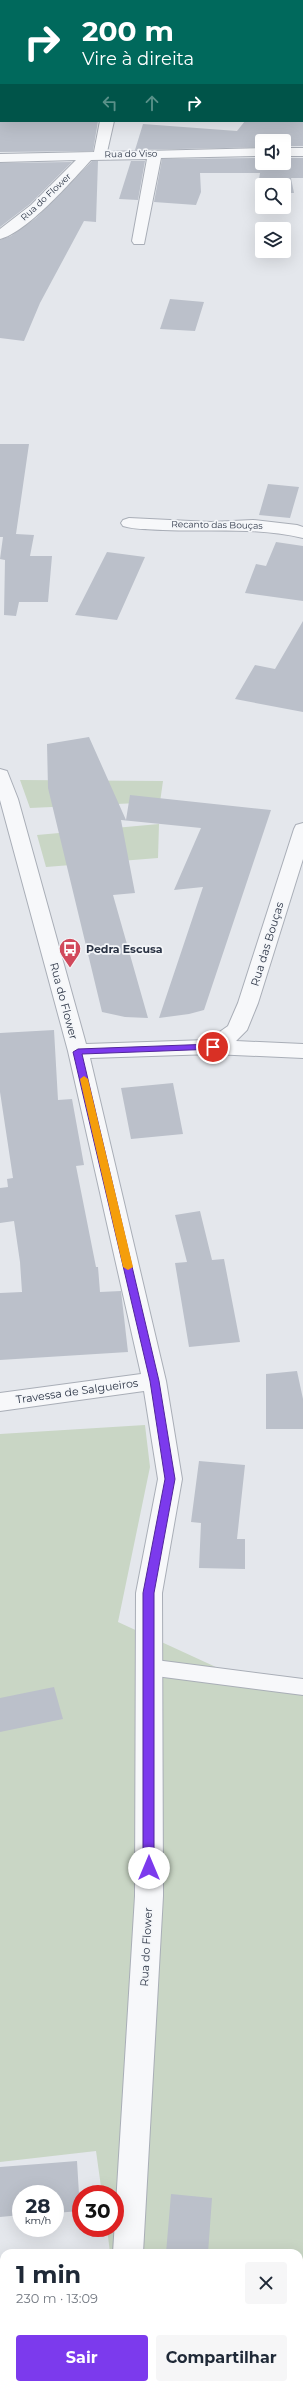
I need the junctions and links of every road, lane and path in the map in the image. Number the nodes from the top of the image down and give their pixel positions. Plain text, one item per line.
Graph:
1 (107, 122) edge
2 (255, 152) edge
3 (291, 152) edge
4 (303, 152) edge
5 (155, 154) junction
6 (94, 155) junction
7 (0, 158) edge
8 (0, 235) edge
9 (139, 241) dead end
10 (129, 523) dead end
11 (303, 533) edge
12 (0, 775) edge
13 (303, 829) edge
14 (213, 1047) junction
15 (303, 1051) edge
16 (78, 1052) junction
17 (154, 1381) junction
18 (0, 1402) edge
19 (148, 1667) junction
20 (303, 1687) edge
21 (128, 2249) edge

1 - 6 street
2 - 5 street, Rua do Viso
3 - 4 street
5 - 6 street, Rua do Viso
5 - 9 street
6 - 7 street, Rua do Viso
6 - 8 street, Rua do Flower
10 - 11 street, Recanto das Bouças
12 - 16 street, Rua do Flower
13 - 14 street, Rua das Bouças
14 - 15 street
14 - 16 street
16 - 17 street, Rua do Flower
17 - 18 street, Travessa de Salgueiros
17 - 19 street, Rua do Flower
19 - 20 lane
19 - 21 street, Rua do Flower

